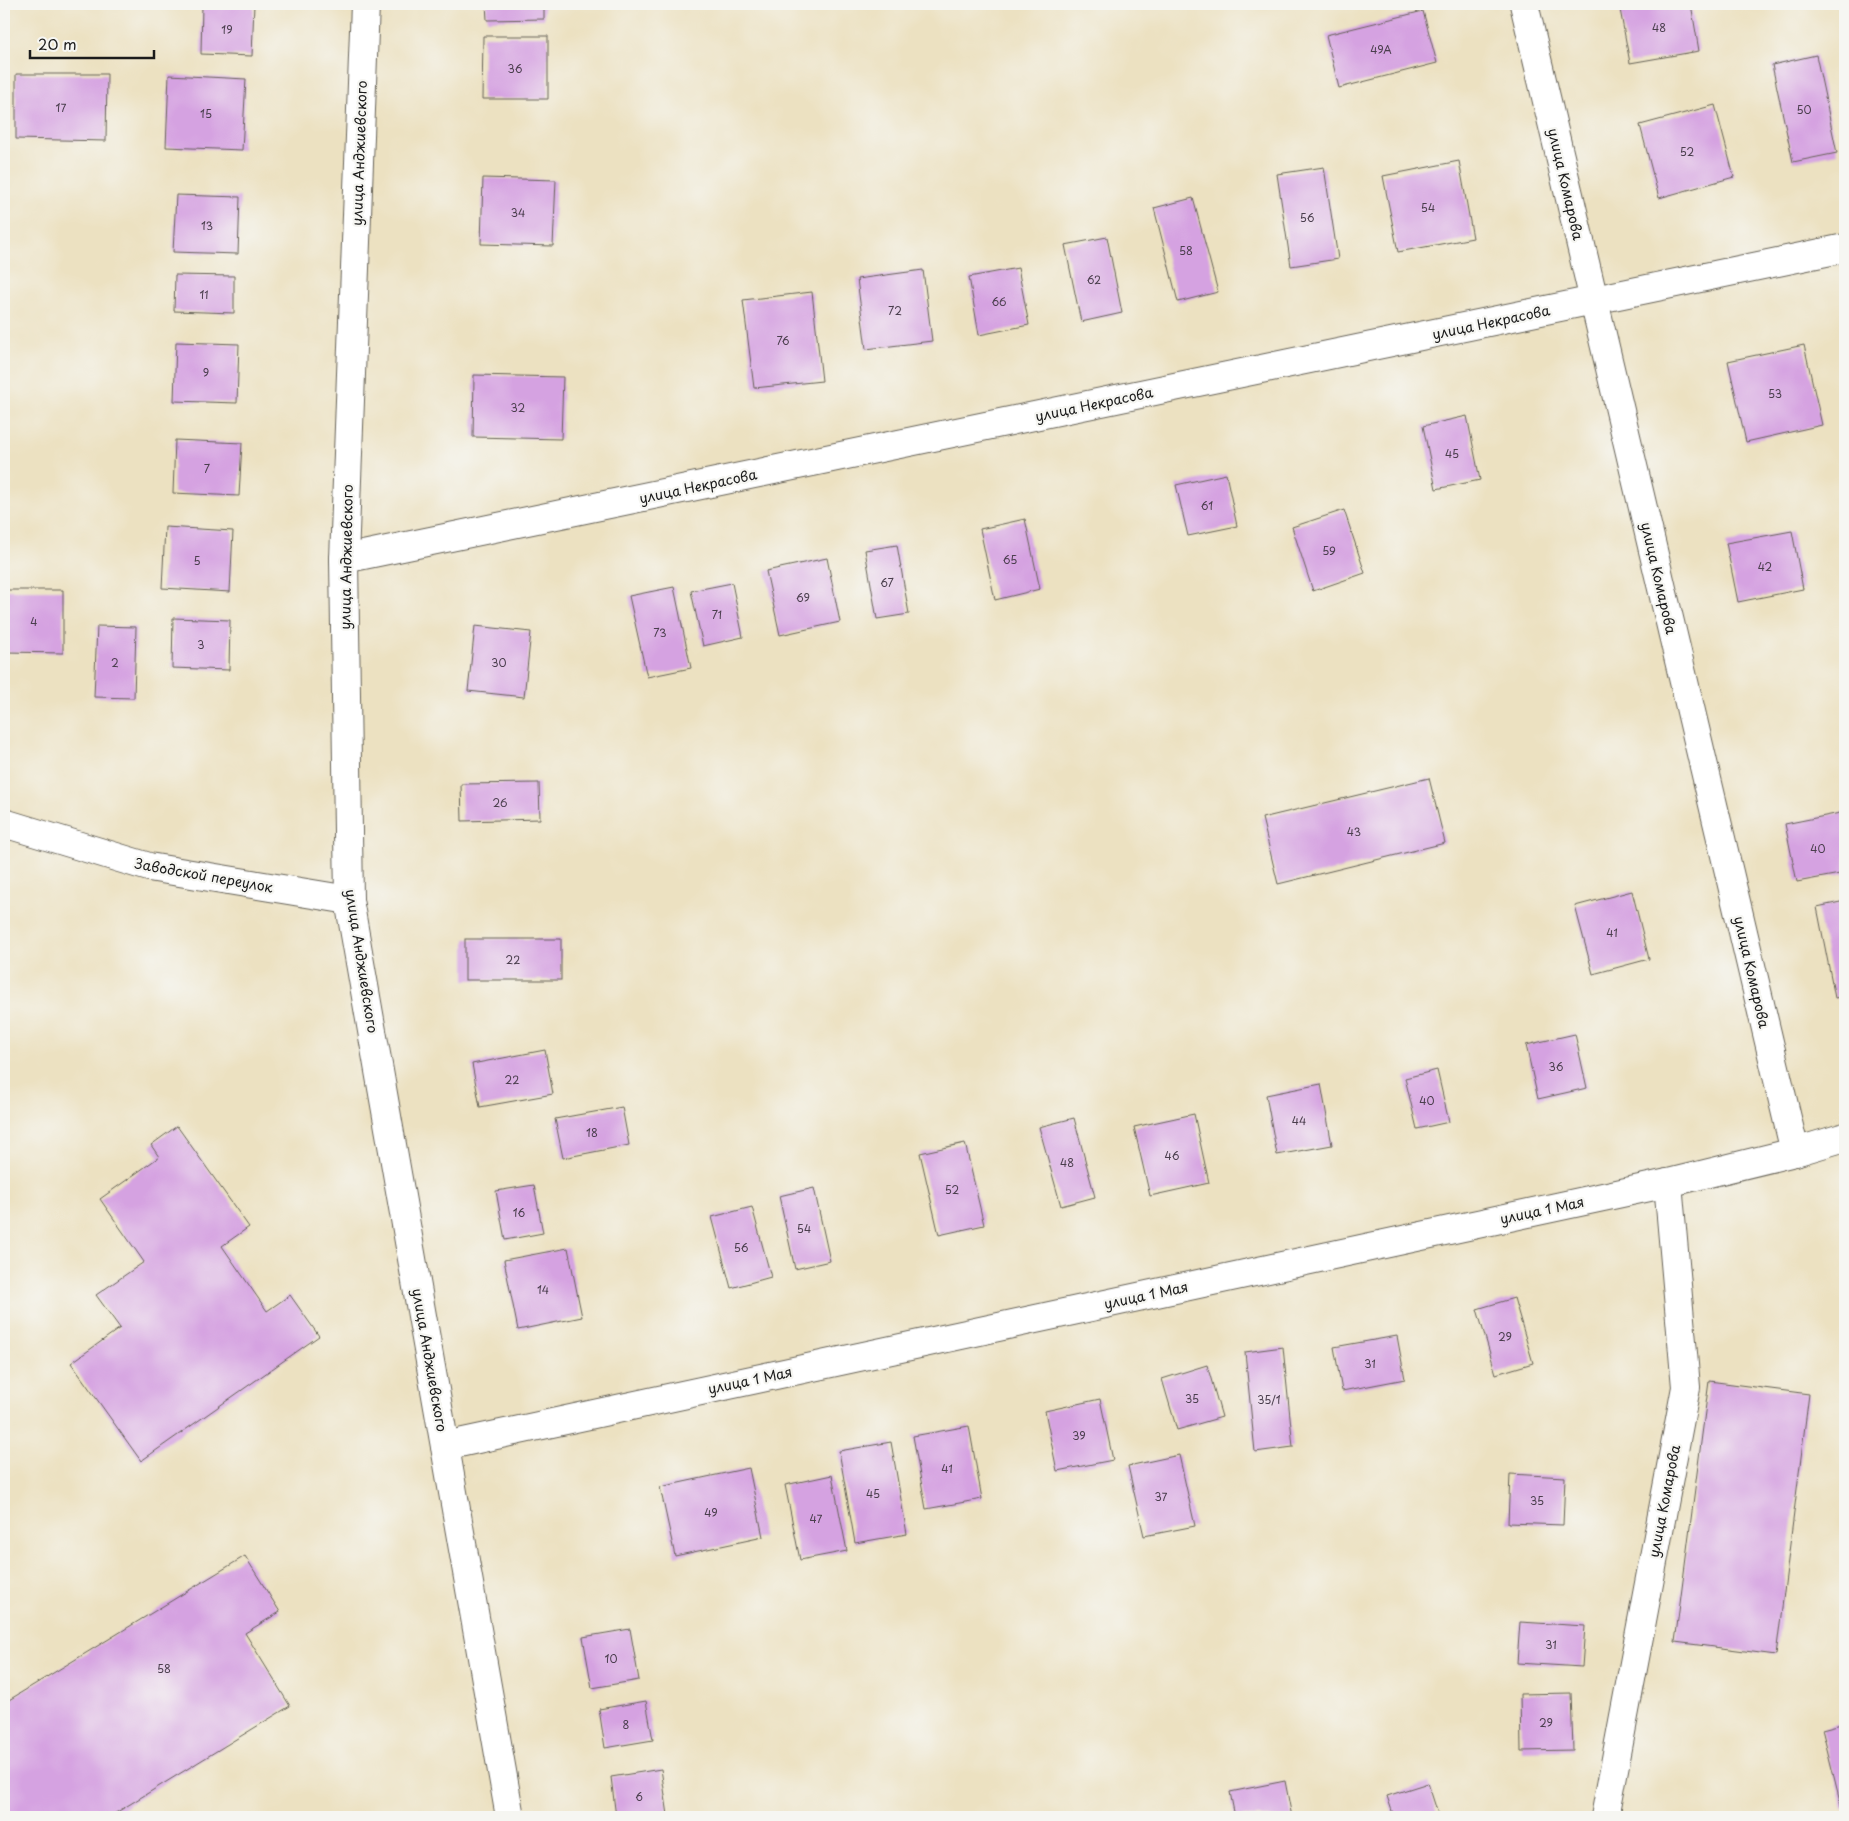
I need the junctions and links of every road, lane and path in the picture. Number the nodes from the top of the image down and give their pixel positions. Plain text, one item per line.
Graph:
1 (364, 4) edge
2 (1524, 4) edge
3 (1845, 248) edge
4 (1594, 300) junction
5 (344, 559) junction
6 (4, 823) edge
7 (350, 900) junction
8 (1845, 1138) edge
9 (1795, 1152) junction
10 (1668, 1183) junction
11 (445, 1446) junction
12 (510, 1817) edge
13 (1605, 1817) edge

1 - 5 street, улица Анджиевского
2 - 4 street, улица Комарова
3 - 4 street, улица Некрасова
4 - 5 street, улица Некрасова
4 - 9 street, улица Комарова
5 - 7 street, улица Анджиевского
6 - 7 street, Заводской переулок
7 - 11 street, улица Анджиевского
8 - 9 street, улица 1 Мая
9 - 10 street, улица 1 Мая
10 - 11 street, улица 1 Мая
10 - 13 street, улица Комарова
11 - 12 street, улица Анджиевского

